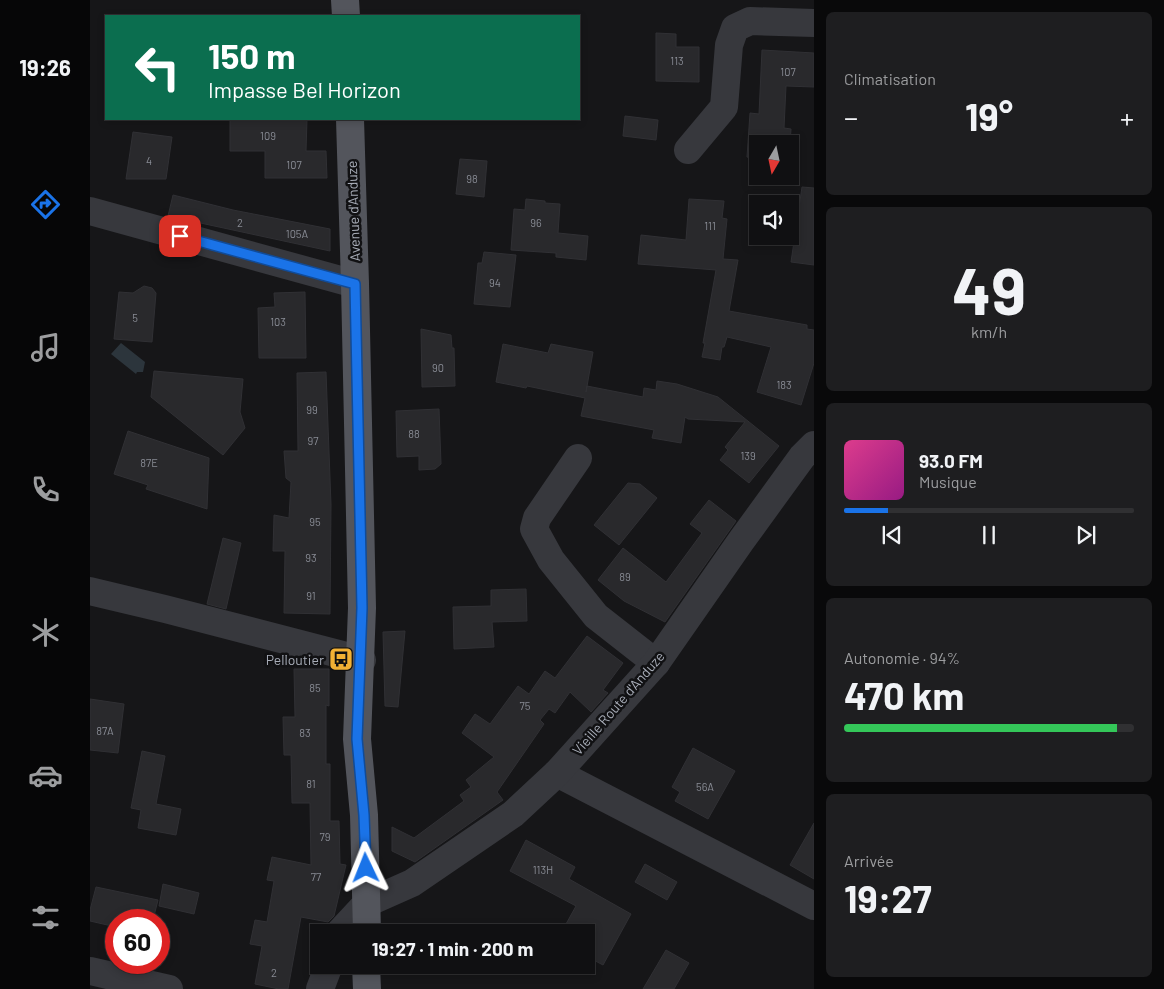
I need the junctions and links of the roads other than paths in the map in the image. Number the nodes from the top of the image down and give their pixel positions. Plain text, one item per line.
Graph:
1 (345, 0) edge
2 (346, 15) edge
3 (814, 23) edge
4 (350, 120) edge
5 (688, 150) dead end
6 (90, 212) edge
7 (355, 284) junction
8 (814, 445) edge
9 (578, 458) dead end
10 (90, 591) edge
11 (362, 660) junction
12 (656, 663) junction
13 (557, 773) junction
14 (367, 903) junction
15 (814, 906) edge
16 (347, 924) edge
17 (367, 924) edge
18 (90, 971) edge
19 (326, 974) edge
20 (366, 974) edge
21 (169, 989) edge
22 (320, 989) edge
23 (367, 989) edge

1 - 2 main road
3 - 5 street
4 - 7 main road, Avenue d'Anduze
6 - 7 street
7 - 11 main road, Avenue d'Anduze
8 - 12 street, Vieille Route d'Anduze
9 - 12 street
10 - 11 street
11 - 14 main road, Avenue d'Anduze
12 - 13 street, Vieille Route d'Anduze
13 - 14 street, Vieille Route d'Anduze
13 - 15 street
14 - 16 street
14 - 17 main road, Avenue d'Anduze
18 - 21 street
19 - 22 street
20 - 23 main road

